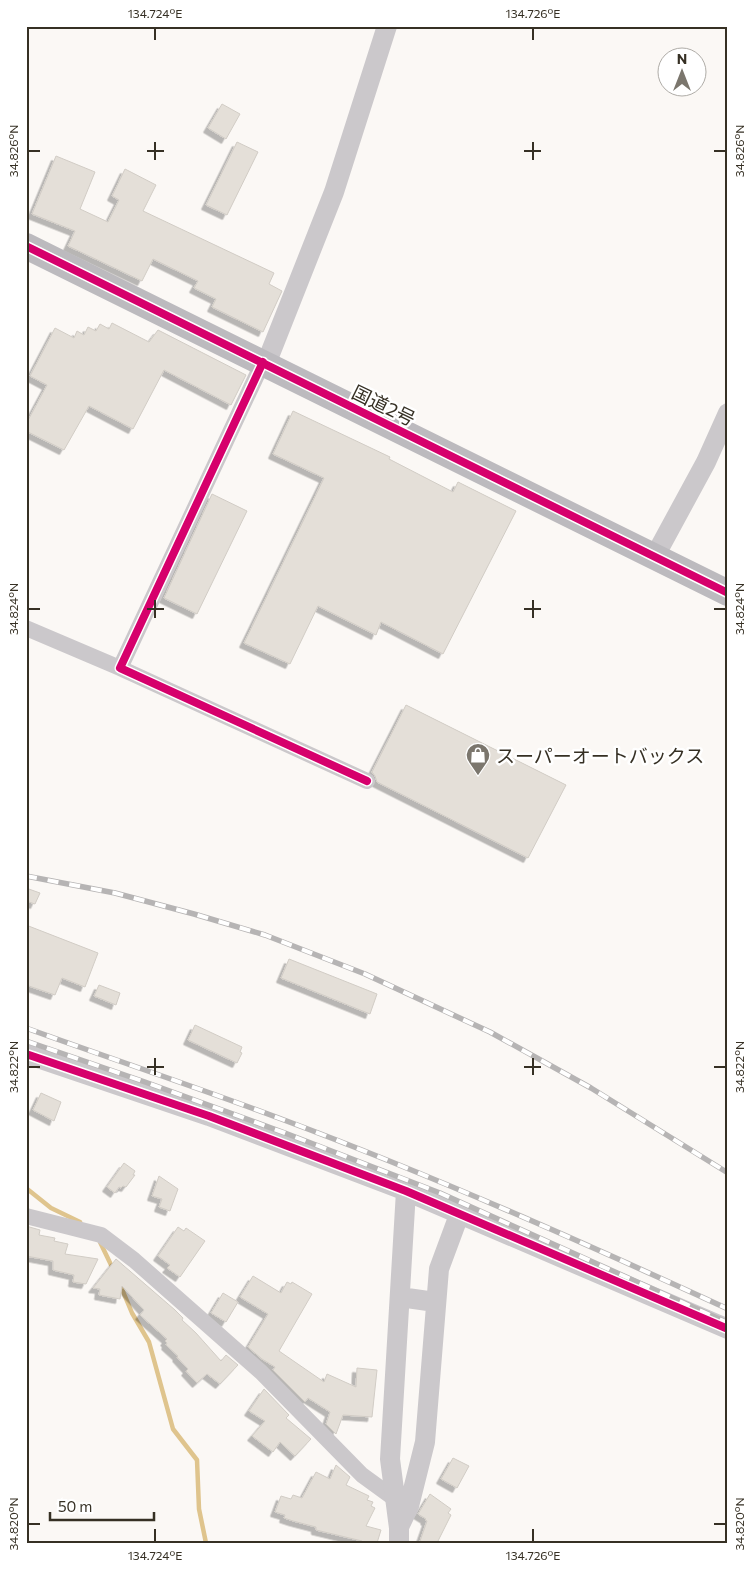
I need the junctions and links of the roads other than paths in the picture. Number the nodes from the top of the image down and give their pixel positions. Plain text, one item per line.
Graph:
1 (387, 26) edge
2 (26, 246) edge
3 (264, 363) junction
4 (728, 413) edge
5 (655, 556) junction
6 (728, 593) edge
7 (26, 628) edge
8 (120, 668) junction
9 (367, 782) dead end
10 (26, 1054) edge
11 (406, 1191) junction
12 (459, 1215) junction
13 (26, 1216) edge
14 (400, 1297) junction
15 (435, 1302) junction
16 (728, 1329) edge
17 (395, 1499) junction
18 (400, 1538) edge

1 - 3 street
2 - 3 highway, 国道2号
3 - 5 highway, 国道2号
3 - 8 street
4 - 5 street
5 - 6 highway, 国道2号
7 - 8 street
8 - 9 street
10 - 11 street
11 - 12 street
11 - 14 street
12 - 15 street
12 - 16 street
13 - 17 street
14 - 15 street
14 - 17 street
15 - 18 street
17 - 18 street

